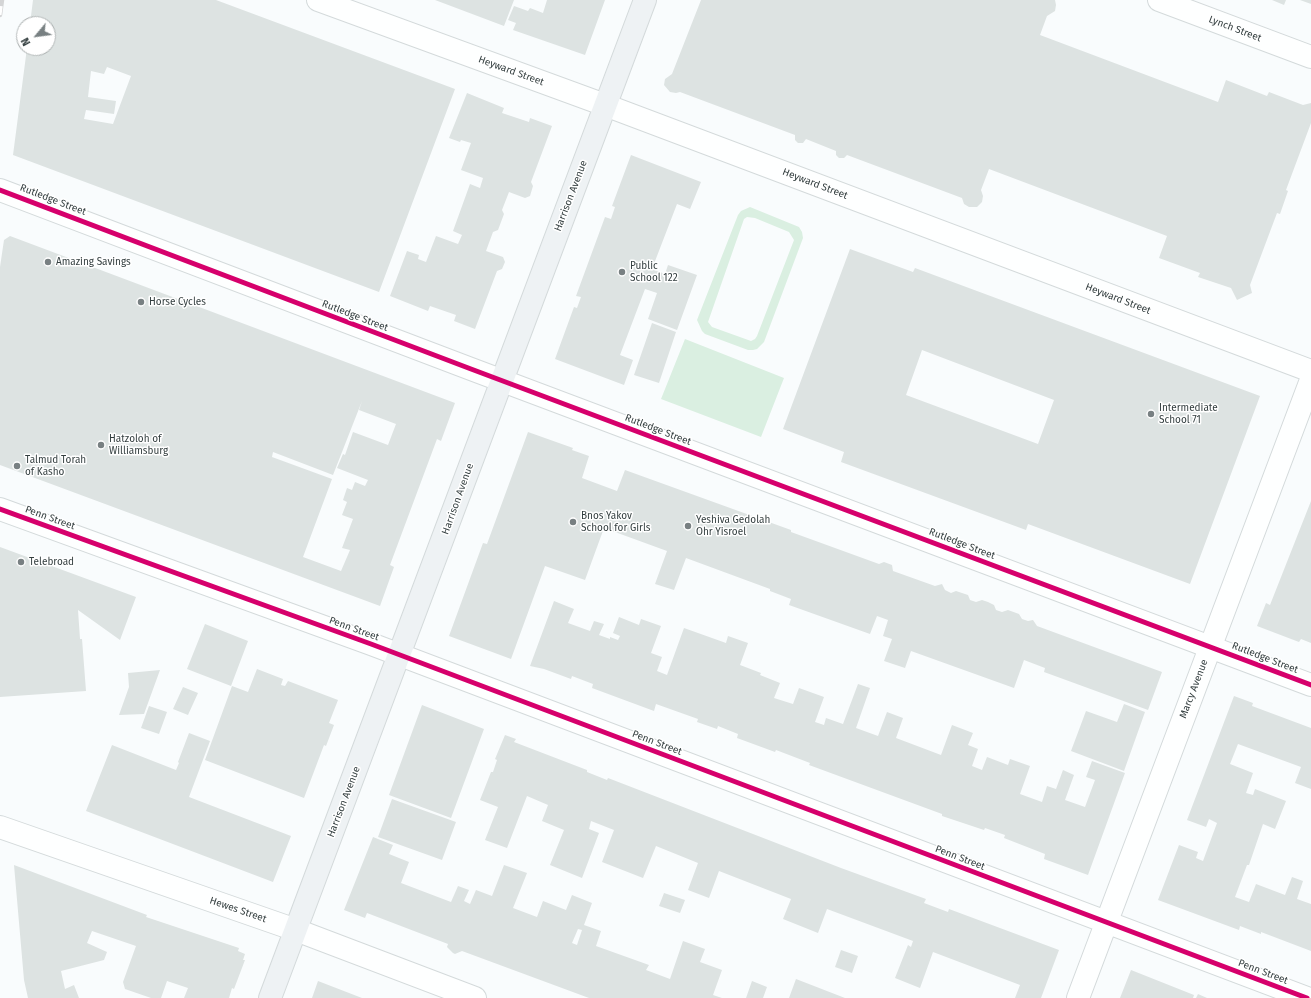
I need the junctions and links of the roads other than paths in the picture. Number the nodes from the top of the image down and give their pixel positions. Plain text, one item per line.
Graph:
1 (318, 0) edge
2 (645, 0) edge
3 (1159, 0) edge
4 (1311, 57) edge
5 (605, 105) junction
6 (0, 190) edge
7 (1311, 371) edge
8 (1311, 380) edge
9 (502, 381) junction
10 (0, 509) edge
11 (1210, 647) junction
12 (400, 655) junction
13 (1311, 685) edge
14 (0, 827) edge
15 (1106, 922) junction
16 (296, 930) junction
17 (270, 998) edge
18 (475, 998) edge
19 (1078, 998) edge
20 (1307, 998) edge

1 - 5 street, Heyward Street
2 - 5 street, Harrison Avenue
3 - 4 street, Lynch Street
5 - 7 street, Heyward Street
5 - 9 street, Harrison Avenue
6 - 9 street, Rutledge Street
8 - 11 street, Marcy Avenue
9 - 11 street, Rutledge Street
9 - 12 street, Harrison Avenue
10 - 12 street, Penn Street
11 - 13 street, Rutledge Street
11 - 15 street, Marcy Avenue
12 - 15 street, Penn Street
12 - 16 street, Harrison Avenue
14 - 16 street, Hewes Street
15 - 19 street, Marcy Avenue
15 - 20 street, Penn Street
16 - 17 street, Harrison Avenue
16 - 18 street, Hewes Street

